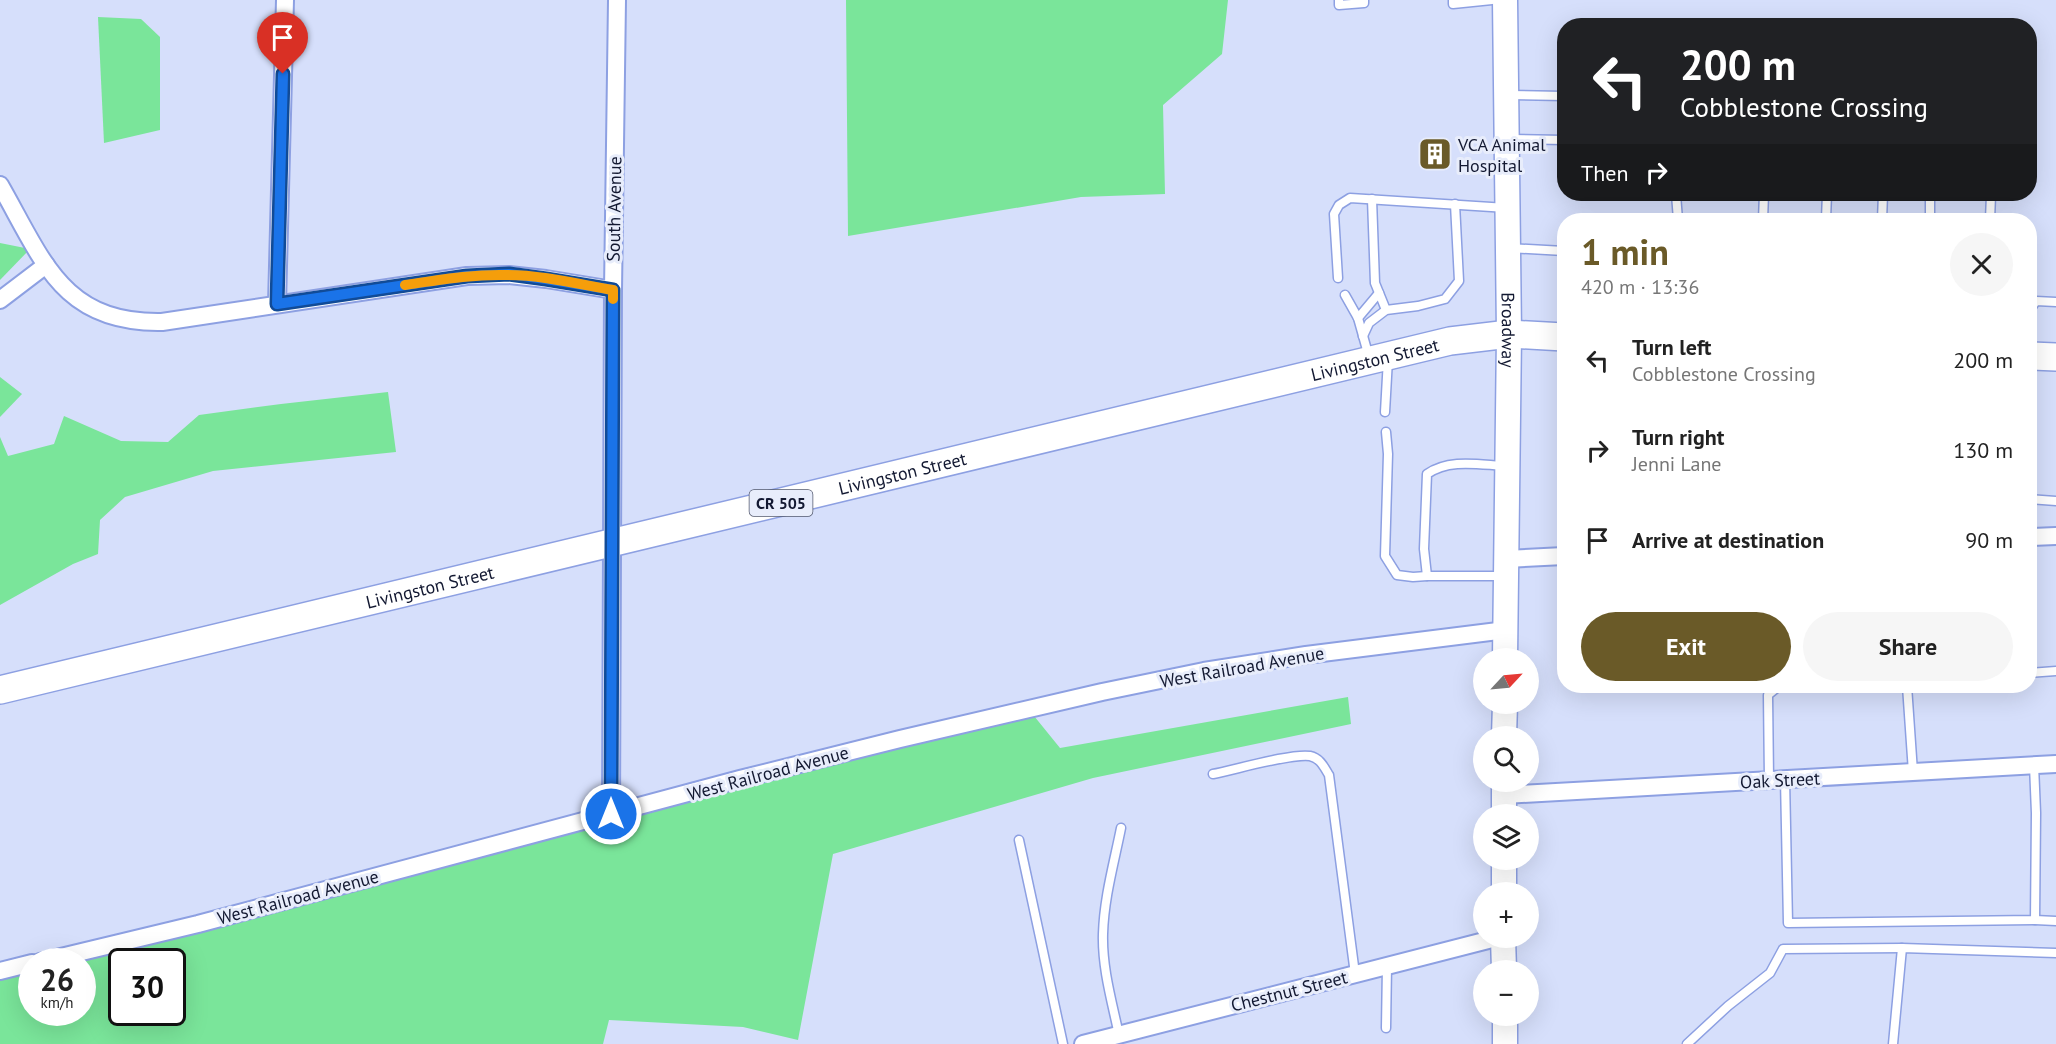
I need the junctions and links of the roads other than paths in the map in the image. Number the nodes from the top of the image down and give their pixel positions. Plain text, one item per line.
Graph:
1 (285, 0) edge
2 (617, 0) edge
3 (1339, 0) edge
4 (1364, 0) edge
5 (1453, 0) edge
6 (1492, 0) edge
7 (1505, 0) edge
8 (1506, 95) junction
9 (1557, 96) edge
10 (1507, 139) junction
11 (1557, 140) edge
12 (0, 185) edge
13 (1372, 199) junction
14 (1455, 204) junction
15 (1507, 208) junction
16 (1508, 248) junction
17 (1557, 251) edge
18 (46, 265) junction
19 (1338, 278) dead end
20 (613, 290) junction
21 (1379, 293) junction
22 (1345, 295) dead end
23 (0, 300) edge
24 (2037, 301) edge
25 (2056, 302) edge
26 (277, 304) junction
27 (1386, 309) junction
28 (1358, 318) junction
29 (1509, 334) junction
30 (1557, 337) edge
31 (1374, 351) junction
32 (2037, 356) edge
33 (2056, 357) edge
34 (1385, 412) dead end
35 (1386, 432) dead end
36 (1507, 466) junction
37 (2037, 500) edge
38 (2056, 501) edge
39 (2056, 536) edge
40 (2037, 537) edge
41 (612, 544) junction
42 (1557, 557) edge
43 (1506, 567) junction
44 (1427, 576) junction
45 (1506, 630) junction
46 (1505, 648) edge
47 (2056, 671) edge
48 (2037, 672) edge
49 (0, 690) edge
50 (1769, 693) edge
51 (1907, 693) edge
52 (2056, 764) edge
53 (2034, 765) junction
54 (1913, 772) junction
55 (1214, 774) dead end
56 (1777, 780) junction
57 (1504, 797) edge
58 (611, 814) junction
59 (1121, 828) dead end
60 (1020, 840) dead end
61 (2035, 920) junction
62 (2056, 921) edge
63 (1473, 944) edge
64 (1902, 948) junction
65 (96, 949) edge
66 (2056, 953) edge
67 (1387, 965) junction
68 (18, 966) edge
69 (0, 971) edge
70 (1355, 974) junction
71 (1505, 1026) edge
72 (1386, 1028) dead end
73 (1119, 1035) junction
74 (1063, 1044) edge
75 (1083, 1044) edge
76 (1505, 1044) edge
77 (1687, 1044) edge
78 (1893, 1044) edge

1 - 26 street
2 - 20 street, South Avenue
3 - 4 lane
5 - 6 lane
7 - 8 street, Broadway
8 - 9 lane
8 - 10 street, Broadway
10 - 11 lane
10 - 15 street, Broadway
12 - 18 street
13 - 14 lane
13 - 19 lane
13 - 21 lane
14 - 15 lane
14 - 27 lane
15 - 16 street, Broadway
16 - 17 lane
16 - 29 street, Broadway
18 - 23 street
18 - 26 street
20 - 26 street
20 - 41 street, South Avenue
21 - 27 lane
21 - 28 lane
22 - 28 lane
24 - 25 lane
27 - 31 lane
28 - 31 lane
29 - 30 main road, Livingston Street / CR 505
29 - 31 main road, Livingston Street / CR 505
29 - 36 street, Broadway
31 - 34 lane
31 - 41 main road, Livingston Street / CR 505
32 - 33 main road
35 - 44 lane
36 - 43 street, Broadway
36 - 44 lane
37 - 38 lane
39 - 40 street
41 - 49 main road, Livingston Street / CR 505
41 - 58 street, South Avenue
42 - 43 street
43 - 44 lane
43 - 45 street, Broadway
45 - 46 street, Broadway
45 - 58 street, West Railroad Avenue
47 - 48 lane
50 - 56 lane
51 - 54 lane
52 - 53 street, Oak Street
53 - 54 street, Oak Street
53 - 61 lane
54 - 56 street, Oak Street
55 - 70 lane
56 - 57 street, Oak Street
56 - 61 lane
58 - 65 street, West Railroad Avenue
59 - 73 lane
60 - 74 lane
61 - 62 lane
63 - 67 street, Chestnut Street
64 - 66 lane
64 - 77 lane
64 - 78 lane
67 - 70 street, Chestnut Street
67 - 72 lane
68 - 69 street
70 - 73 street, Chestnut Street
71 - 76 street
73 - 75 street, Chestnut Street

